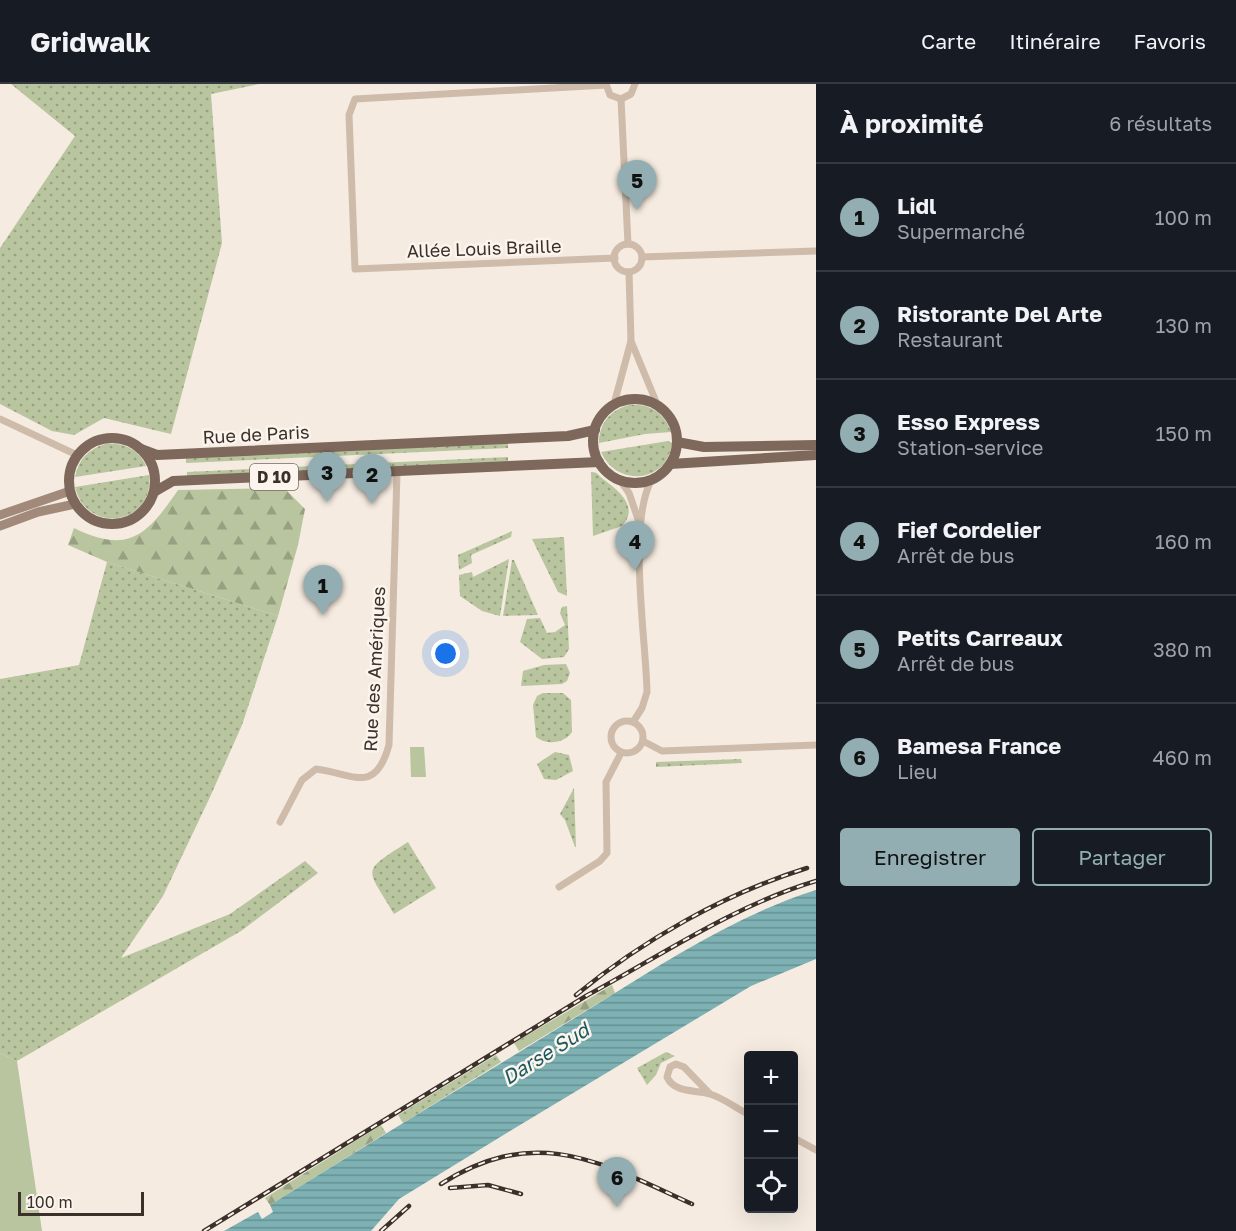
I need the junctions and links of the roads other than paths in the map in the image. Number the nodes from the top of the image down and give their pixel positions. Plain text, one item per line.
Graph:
1 (635, 84) edge
2 (606, 85) edge
3 (621, 99) junction
4 (628, 244) junction
5 (816, 251) edge
6 (642, 257) junction
7 (615, 258) junction
8 (629, 272) junction
9 (631, 341) junction
10 (614, 404) junction
11 (657, 404) junction
12 (0, 419) edge
13 (595, 430) junction
14 (677, 442) junction
15 (816, 445) edge
16 (141, 448) junction
17 (816, 454) edge
18 (77, 455) junction
19 (599, 462) junction
20 (670, 464) junction
21 (397, 473) junction
22 (619, 479) junction
23 (652, 479) junction
24 (70, 491) junction
25 (154, 492) junction
26 (75, 504) junction
27 (0, 515) edge
28 (639, 525) junction
29 (0, 526) edge
30 (633, 722) junction
31 (643, 741) junction
32 (816, 745) edge
33 (621, 753) junction
34 (280, 822) dead end
35 (559, 887) dead end
36 (710, 1094) junction
37 (744, 1112) edge
38 (798, 1140) edge
39 (816, 1150) edge

1 - 3 street
2 - 3 street
2 - 7 street, Allée Louis Braille
3 - 4 street
4 - 6 street
4 - 7 street
5 - 6 street
6 - 8 street
7 - 8 street
8 - 9 street
9 - 10 street
9 - 11 street
10 - 11 main road
10 - 13 main road
11 - 14 main road
12 - 18 street
13 - 16 main road, Rue de Paris / D 10
13 - 19 main road
14 - 15 main road
14 - 20 main road
16 - 18 main road
16 - 25 main road
17 - 20 main road
18 - 24 main road
19 - 21 main road, D 10
19 - 22 main road
20 - 23 main road
21 - 25 main road, D 10
21 - 34 street, Rue des Amériques
22 - 23 main road
22 - 28 street
23 - 28 street
24 - 26 main road
24 - 27 main road
25 - 26 main road
26 - 29 main road
28 - 30 street
30 - 31 street
30 - 33 street
31 - 32 street
31 - 33 street
33 - 35 street
36 - 36 street
36 - 37 street
38 - 39 street

